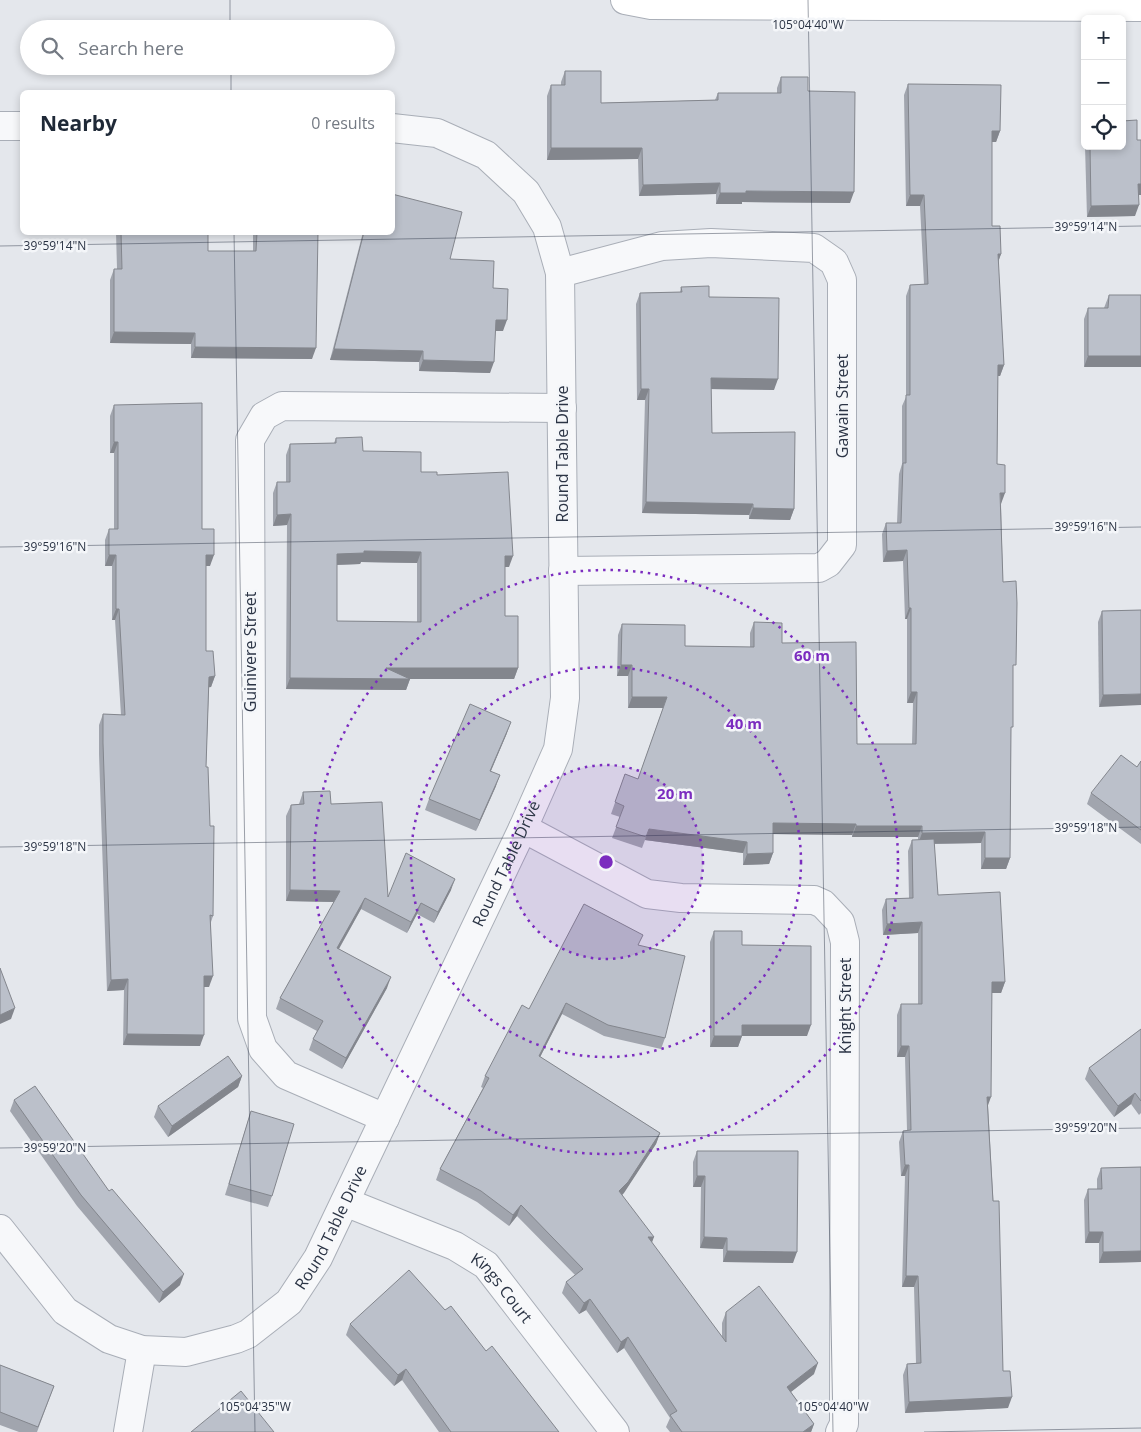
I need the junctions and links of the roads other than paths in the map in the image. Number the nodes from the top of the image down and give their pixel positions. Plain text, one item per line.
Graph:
1 (625, 0) edge
2 (1141, 7) edge
3 (0, 126) edge
4 (20, 126) edge
5 (395, 128) edge
6 (560, 273) junction
7 (562, 408) junction
8 (563, 571) junction
9 (523, 828) junction
10 (385, 1118) junction
11 (345, 1202) junction
12 (0, 1229) edge
13 (142, 1350) junction
14 (128, 1432) edge
15 (615, 1432) edge
16 (840, 1432) edge

1 - 2 main road
3 - 4 street
5 - 6 street, Round Table Drive
6 - 7 street, Round Table Drive
6 - 8 street, Gawain Street
7 - 8 street, Round Table Drive
7 - 10 street, Guinivere Street
8 - 9 street, Round Table Drive
9 - 10 street, Round Table Drive
9 - 16 street, Knight Street
10 - 11 street, Round Table Drive
11 - 13 street, Round Table Drive
11 - 15 street, Kings Court
12 - 13 street, Round Table Drive
13 - 14 street

